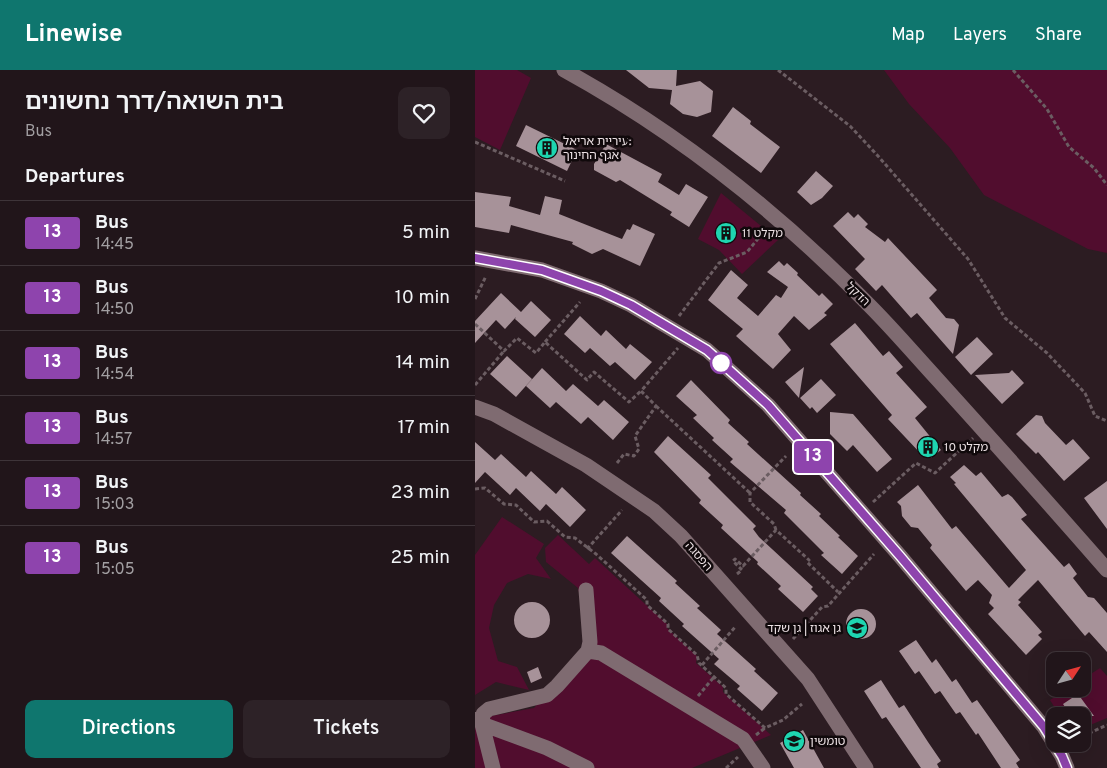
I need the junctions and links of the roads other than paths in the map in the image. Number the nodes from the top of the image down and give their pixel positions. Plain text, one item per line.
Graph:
1 (564, 70) edge
2 (475, 258) edge
3 (475, 407) edge
4 (1107, 570) edge
5 (586, 590) dead end
6 (589, 651) junction
7 (478, 720) edge
8 (493, 768) edge
9 (587, 768) edge
10 (763, 768) edge
11 (866, 768) edge
12 (1067, 768) edge

1 - 4 street, הדקל
2 - 12 street
3 - 11 street, הפסגה
5 - 6 street
6 - 7 street
6 - 10 street
7 - 8 street
7 - 9 street

